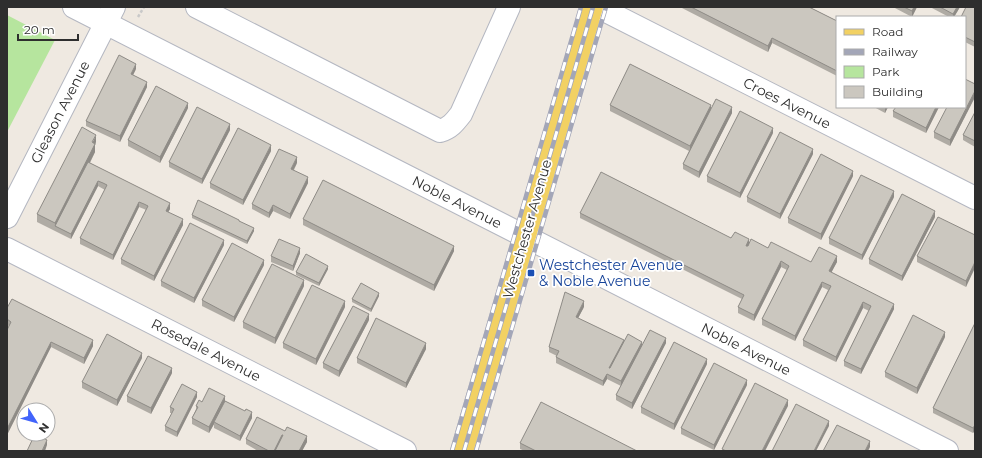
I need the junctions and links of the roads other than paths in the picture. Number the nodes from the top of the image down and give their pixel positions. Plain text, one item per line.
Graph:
1 (74, 7) edge
2 (197, 7) edge
3 (509, 7) edge
4 (592, 7) edge
5 (598, 7) edge
6 (110, 15) edge
7 (975, 198) edge
8 (7, 217) edge
9 (525, 236) junction
10 (7, 249) edge
11 (405, 451) edge
12 (462, 451) edge
13 (947, 451) edge

1 - 6 street, Noble Avenue
2 - 3 street
4 - 9 main road, Westchester Avenue
5 - 7 street, Croes Avenue
6 - 8 street, Gleason Avenue
6 - 9 street, Noble Avenue
9 - 12 main road, Westchester Avenue
9 - 13 street, Noble Avenue
10 - 11 street, Rosedale Avenue

